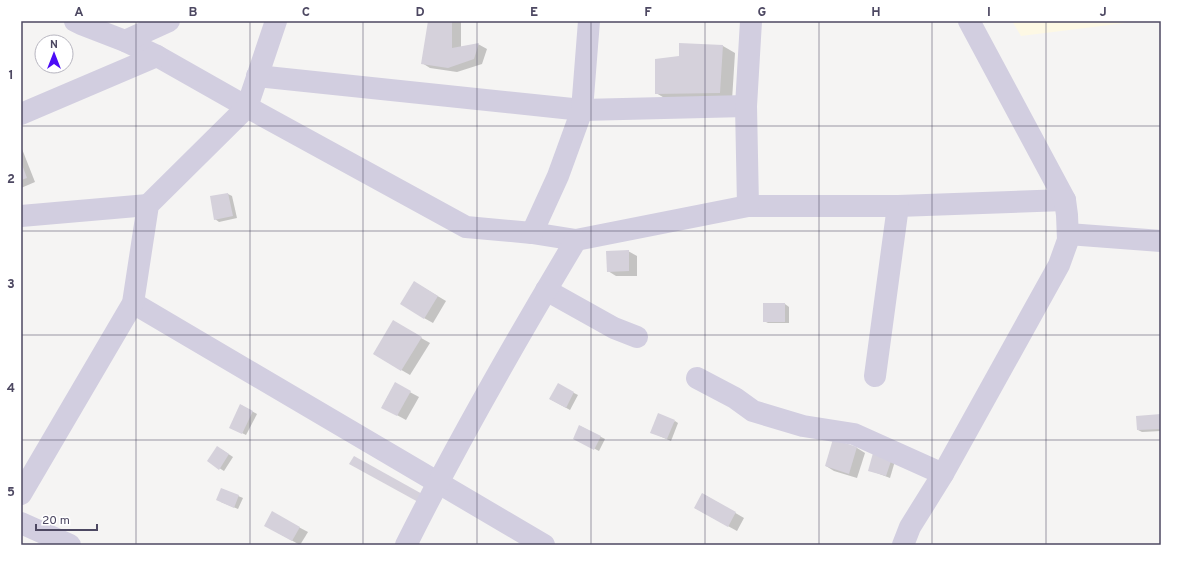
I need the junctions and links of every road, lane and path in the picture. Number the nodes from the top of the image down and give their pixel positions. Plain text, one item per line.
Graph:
1 (75, 21) edge
2 (169, 21) edge
3 (276, 21) edge
4 (589, 21) edge
5 (751, 21) edge
6 (969, 21) edge
7 (125, 41) junction
8 (156, 56) junction
9 (257, 76) junction
10 (746, 106) junction
11 (247, 107) junction
12 (582, 110) junction
13 (21, 114) edge
14 (1065, 200) junction
15 (148, 205) junction
16 (748, 206) junction
17 (898, 206) junction
18 (21, 216) edge
19 (532, 232) junction
20 (1068, 234) junction
21 (576, 240) junction
22 (1161, 241) edge
23 (546, 290) junction
24 (133, 303) junction
25 (637, 337) dead end
26 (875, 376) dead end
27 (697, 378) dead end
28 (943, 474) junction
29 (438, 482) junction
30 (21, 494) edge
31 (21, 523) edge
32 (70, 545) edge
33 (406, 545) edge
34 (544, 545) edge
35 (903, 545) edge

1 - 7 street
2 - 7 street
3 - 9 street
4 - 12 street
5 - 10 street
6 - 14 street
7 - 8 street
8 - 11 street
8 - 13 street
9 - 11 street
9 - 12 street
10 - 12 street
10 - 16 street
11 - 15 street
11 - 19 street
12 - 19 street
14 - 17 street
14 - 20 street
15 - 18 street
15 - 24 street
16 - 17 street
16 - 21 street
17 - 26 street
19 - 21 street
20 - 22 street
20 - 28 street
21 - 23 street
23 - 25 street
23 - 29 street
24 - 29 street
24 - 30 street
27 - 28 street
28 - 35 street
29 - 33 street
29 - 34 street
31 - 32 street

